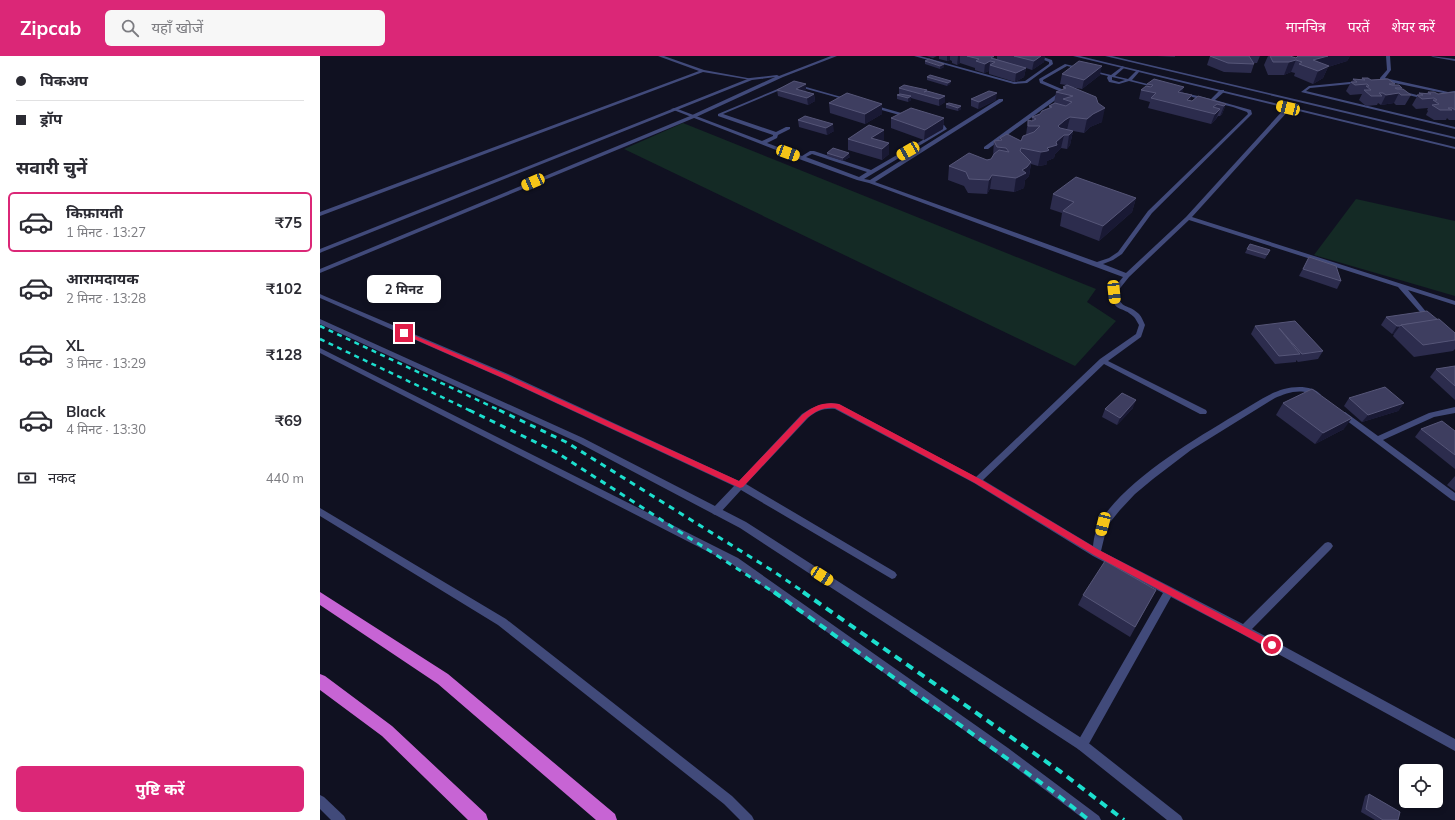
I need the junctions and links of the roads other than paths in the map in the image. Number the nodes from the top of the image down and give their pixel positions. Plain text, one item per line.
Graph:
1 (660, 56) edge
2 (835, 56) edge
3 (916, 56) edge
4 (1036, 56) edge
5 (1075, 56) edge
6 (1107, 56) edge
7 (1388, 56) edge
8 (1433, 56) edge
9 (1455, 60) edge
10 (1123, 68) junction
11 (703, 71) junction
12 (1138, 71) junction
13 (782, 76) junction
14 (1112, 76) junction
15 (751, 79) junction
16 (1382, 79) junction
17 (1130, 80) junction
18 (1375, 80) edge
19 (1368, 81) edge
20 (765, 84) junction
21 (1159, 88) edge
22 (1174, 91) edge
23 (1222, 92) junction
24 (1455, 92) edge
25 (1448, 93) junction
26 (1001, 100) dead end
27 (854, 101) edge
28 (1211, 101) junction
29 (869, 105) edge
30 (1288, 108) junction
31 (673, 109) junction
32 (692, 116) junction
33 (913, 118) edge
34 (928, 122) edge
35 (788, 128) dead end
36 (1455, 128) edge
37 (776, 134) junction
38 (1455, 138) edge
39 (762, 143) junction
40 (986, 148) dead end
41 (1455, 148) edge
42 (801, 158) junction
43 (871, 172) junction
44 (860, 179) junction
45 (871, 182) junction
46 (320, 214) edge
47 (1188, 218) junction
48 (320, 251) edge
49 (1097, 264) junction
50 (320, 271) edge
51 (1127, 276) junction
52 (1399, 285) junction
53 (320, 296) edge
54 (1455, 303) edge
55 (320, 321) edge
56 (1435, 326) edge
57 (320, 350) edge
58 (1103, 361) junction
59 (1455, 410) edge
60 (1203, 412) dead end
61 (1377, 440) junction
62 (977, 481) junction
63 (740, 485) junction
64 (1455, 498) edge
65 (716, 511) junction
66 (320, 512) edge
67 (1328, 546) dead end
68 (1096, 553) junction
69 (892, 575) dead end
70 (1168, 591) junction
71 (320, 598) edge
72 (1244, 630) junction
73 (320, 681) edge
74 (1082, 745) junction
75 (1455, 745) edge
76 (320, 801) edge
77 (340, 820) edge
78 (480, 820) edge
79 (609, 820) edge
80 (748, 820) edge
81 (1095, 820) edge
82 (1177, 820) edge

1 - 11 street
2 - 13 street
3 - 4 street
5 - 10 street
6 - 38 street
7 - 16 street
8 - 9 street
10 - 12 street
10 - 14 street
11 - 15 street
11 - 46 street
12 - 17 street
12 - 23 street
13 - 15 street
13 - 20 street
14 - 17 street
14 - 40 street
15 - 20 street
15 - 31 street
16 - 18 street
16 - 25 street
16 - 25 street
17 - 21 street
19 - 36 street
20 - 32 street
22 - 28 street
23 - 28 street
23 - 30 street
24 - 25 street
26 - 45 street
27 - 37 street
28 - 49 street
29 - 33 street
30 - 41 street
30 - 47 street
31 - 32 street
31 - 48 street
32 - 39 street
32 - 50 street
34 - 43 street
35 - 37 street
37 - 39 street
39 - 42 street
42 - 43 street
42 - 44 street
43 - 44 street
44 - 45 street
45 - 49 street
47 - 51 street
47 - 52 street
49 - 51 street
51 - 58 street
52 - 54 street
52 - 56 street
53 - 63 street
55 - 65 street
57 - 81 street
58 - 60 street
58 - 62 street
59 - 61 street
61 - 64 street
61 - 68 street
62 - 63 street
62 - 68 street
63 - 65 street
63 - 69 street
65 - 74 street
66 - 80 street
67 - 72 street
68 - 70 street
70 - 72 street
70 - 74 street
71 - 79 highway
72 - 75 street
73 - 78 highway
74 - 82 street
76 - 77 street

